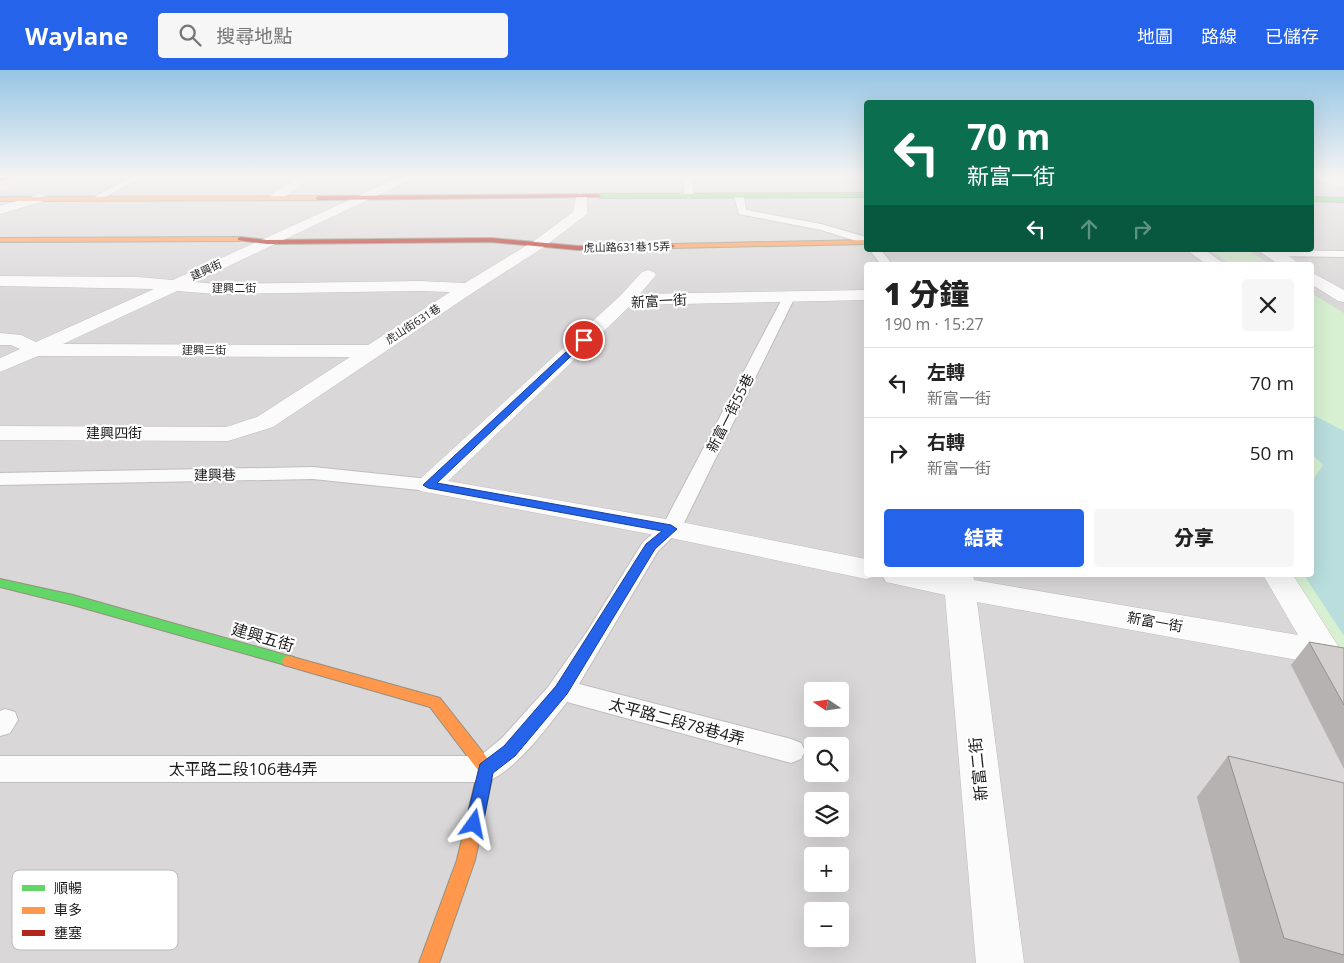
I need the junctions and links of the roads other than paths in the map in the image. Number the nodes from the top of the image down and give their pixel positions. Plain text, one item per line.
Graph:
1 (320, 218) edge
2 (575, 218) edge
3 (765, 218) edge
4 (0, 240) edge
5 (864, 241) edge
6 (267, 242) junction
7 (864, 242) edge
8 (539, 244) junction
9 (877, 252) edge
10 (1198, 252) edge
11 (1269, 252) edge
12 (1293, 252) edge
13 (1344, 254) edge
14 (885, 262) edge
15 (1213, 262) edge
16 (1286, 262) edge
17 (648, 275) dead end
18 (1314, 280) edge
19 (0, 281) edge
20 (172, 285) junction
21 (468, 288) junction
22 (864, 295) edge
23 (1344, 296) edge
24 (789, 297) junction
25 (626, 300) junction
26 (0, 339) edge
27 (36, 350) junction
28 (372, 351) junction
29 (0, 366) edge
30 (0, 433) edge
31 (228, 434) joint
32 (0, 479) edge
33 (428, 485) junction
34 (671, 529) junction
35 (864, 569) edge
36 (918, 577) edge
37 (1279, 577) edge
38 (959, 581) edge
39 (0, 583) edge
40 (562, 690) junction
41 (791, 751) dead end
42 (0, 769) edge
43 (486, 769) junction
44 (428, 963) edge
45 (1000, 963) edge

1 - 6 street, 建興街
2 - 8 street, 虎山街631巷
3 - 5 lane
4 - 6 street, 虎山路631巷15弄
6 - 8 street, 虎山路631巷15弄
6 - 20 street, 建興街
7 - 8 street, 虎山路631巷15弄
8 - 21 street, 虎山街631巷
9 - 14 lane
10 - 15 street
11 - 16 street
12 - 13 lane
17 - 25 street
18 - 23 street
19 - 20 street, 建興二街
20 - 21 street, 建興二街
20 - 27 street, 建興街
21 - 28 street, 虎山街631巷
22 - 24 street, 新富一街
24 - 25 street, 新富一街
24 - 34 lane, 新富一街55巷
25 - 33 street, 新富一街
26 - 27 street
27 - 28 street, 建興三街
27 - 29 street, 建興街
28 - 31 street, 虎山街631巷
30 - 31 street, 建興四街
32 - 33 lane, 建興巷
33 - 34 street
34 - 35 street
34 - 40 lane
36 - 38 street, 新富一街
37 - 38 street, 新富一街
38 - 45 street, 新富二街
39 - 43 street, 建興五街
40 - 41 lane, 太平路二段78巷4弄
40 - 43 lane
42 - 43 lane, 太平路二段106巷4弄
43 - 44 street

